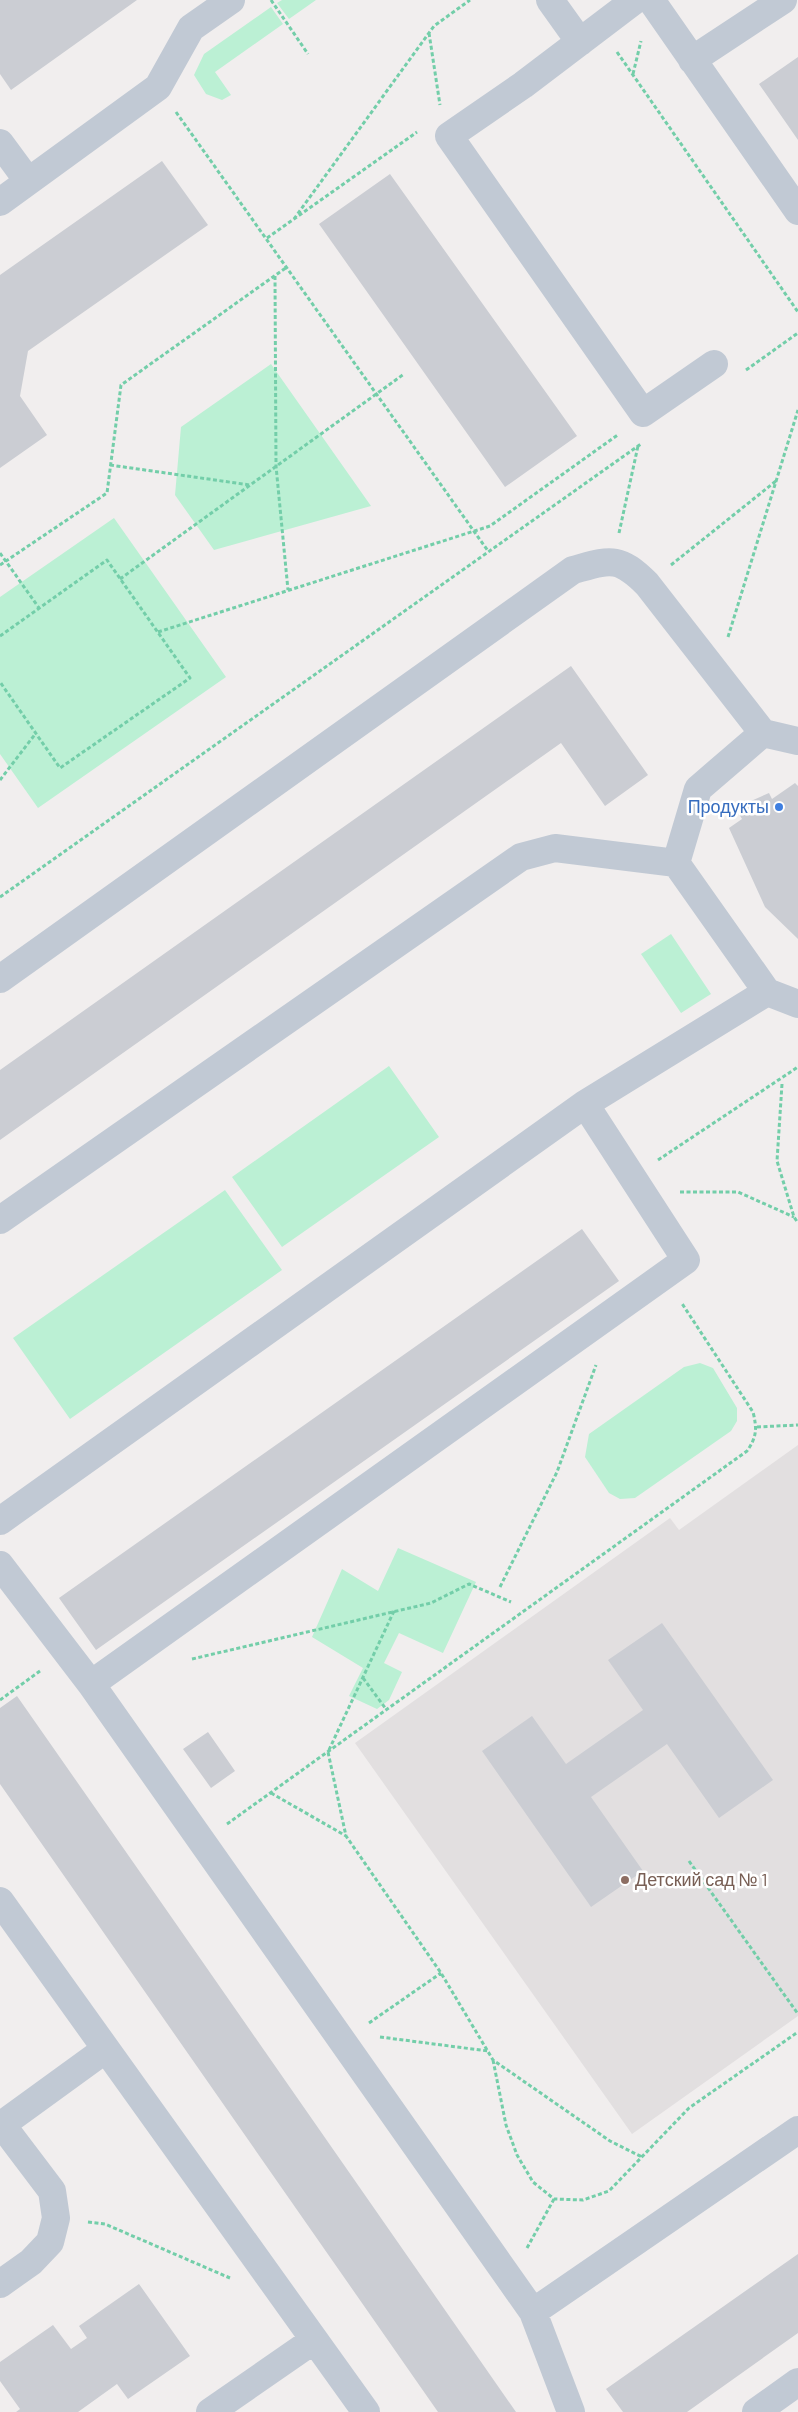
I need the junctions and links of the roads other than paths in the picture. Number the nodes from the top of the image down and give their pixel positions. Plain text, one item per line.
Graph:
1 (231, 0) edge
2 (550, 0) edge
3 (635, 0) edge
4 (651, 0) edge
5 (783, 0) edge
6 (590, 34) junction
7 (692, 60) junction
8 (0, 143) edge
9 (28, 181) junction
10 (0, 202) edge
11 (798, 211) edge
12 (714, 364) dead end
13 (763, 733) junction
14 (798, 741) edge
15 (676, 863) junction
16 (0, 979) edge
17 (767, 992) junction
18 (798, 1004) edge
19 (585, 1104) junction
20 (0, 1220) edge
21 (0, 1521) edge
22 (0, 1565) edge
23 (91, 1684) junction
24 (0, 1901) edge
25 (106, 2049) junction
26 (1, 2126) edge
27 (798, 2130) edge
28 (0, 2284) edge
29 (533, 2312) junction
30 (314, 2340) junction
31 (798, 2382) edge
32 (222, 2409) edge
33 (366, 2412) edge
34 (571, 2412) edge
35 (756, 2412) edge

1 - 9 lane
2 - 6 lane
3 - 6 lane
4 - 7 lane
5 - 7 lane
6 - 12 lane
7 - 11 lane
8 - 9 lane
9 - 10 lane
13 - 14 lane
13 - 15 lane
13 - 16 lane
15 - 17 lane
15 - 20 lane
17 - 18 lane
17 - 19 lane
19 - 21 lane
19 - 23 lane
22 - 23 lane
23 - 29 lane
24 - 25 lane
25 - 26 lane
25 - 30 lane
26 - 28 lane
27 - 29 lane
29 - 34 lane
30 - 32 lane
30 - 33 lane
31 - 35 lane

